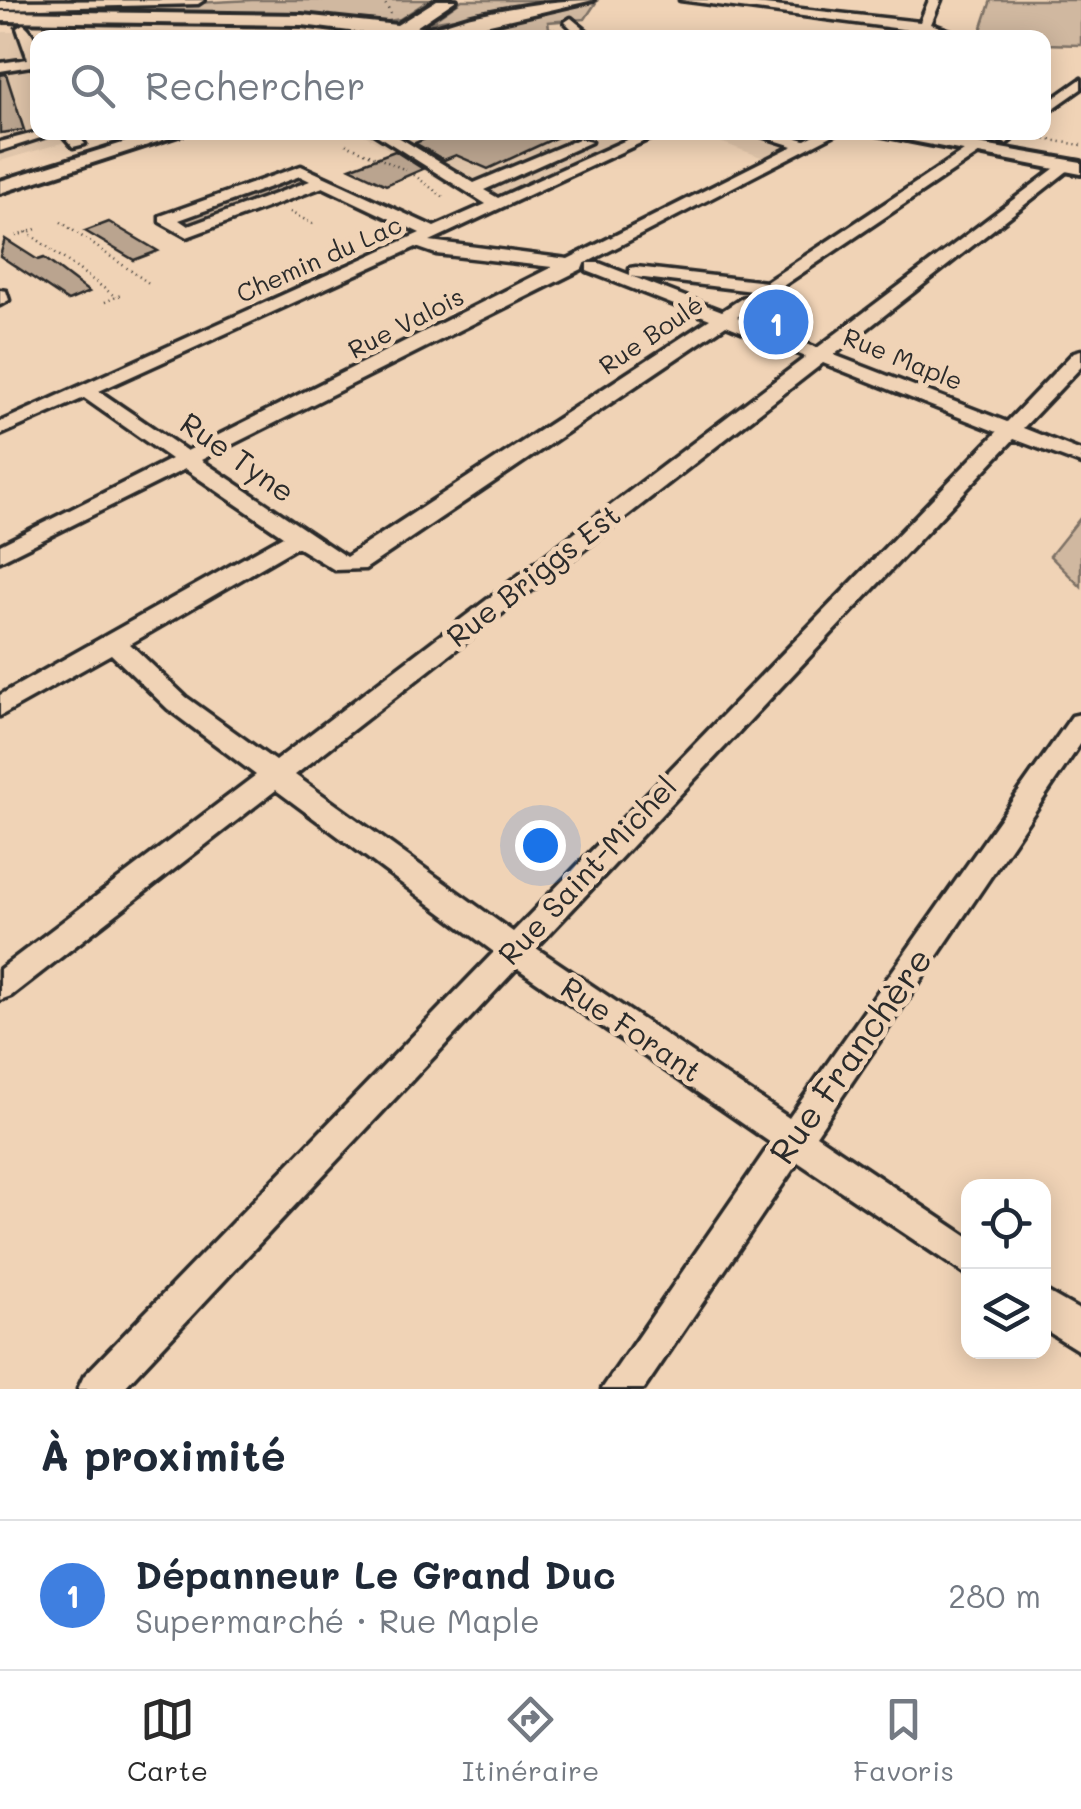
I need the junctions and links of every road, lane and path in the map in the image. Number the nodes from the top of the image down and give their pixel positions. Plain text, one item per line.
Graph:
1 (198, 0) edge
2 (448, 0) edge
3 (584, 0) edge
4 (686, 0) edge
5 (828, 0) edge
6 (935, 0) edge
7 (711, 1) edge
8 (116, 2) edge
9 (0, 5) edge
10 (820, 15) junction
11 (0, 16) edge
12 (571, 22) dead end
13 (924, 26) junction
14 (0, 28) edge
15 (23, 28) junction
16 (172, 30) edge
17 (364, 30) edge
18 (401, 30) edge
19 (446, 30) edge
20 (580, 30) edge
21 (938, 30) edge
22 (30, 48) edge
23 (30, 66) edge
24 (0, 67) edge
25 (1081, 82) edge
26 (1051, 106) edge
27 (30, 138) edge
28 (67, 140) edge
29 (153, 140) edge
30 (394, 140) edge
31 (580, 140) edge
32 (640, 140) edge
33 (795, 140) edge
34 (818, 140) edge
35 (919, 140) edge
36 (1023, 140) edge
37 (1023, 140) edge
38 (584, 142) junction
39 (346, 144) dead end
40 (807, 146) junction
41 (0, 147) edge
42 (975, 150) junction
43 (612, 153) junction
44 (1078, 158) edge
45 (0, 167) edge
46 (324, 181) junction
47 (0, 187) edge
48 (475, 188) junction
49 (446, 199) dead end
50 (499, 205) junction
51 (60, 222) dead end
52 (37, 229) dead end
53 (28, 232) junction
54 (16, 236) dead end
55 (427, 238) junction
56 (584, 266) junction
57 (150, 284) dead end
58 (771, 288) junction
59 (124, 294) dead end
60 (116, 297) junction
61 (105, 302) dead end
62 (726, 318) junction
63 (821, 356) junction
64 (1081, 356) edge
65 (86, 391) junction
66 (0, 430) edge
67 (1008, 430) junction
68 (1081, 458) edge
69 (187, 460) junction
70 (298, 537) junction
71 (0, 554) edge
72 (356, 564) joint
73 (113, 642) junction
74 (0, 707) edge
75 (1081, 723) edge
76 (274, 776) junction
77 (513, 950) junction
78 (0, 987) edge
79 (792, 1140) junction
80 (961, 1253) edge
81 (1051, 1313) edge
82 (1081, 1333) edge
83 (97, 1389) edge
84 (620, 1389) edge

1 - 8 street
2 - 18 main road
3 - 19 main road
4 - 7 street
5 - 10 street
6 - 13 street
7 - 10 street
8 - 9 street
10 - 13 street
11 - 17 main road
12 - 20 street
13 - 21 street
14 - 15 main road
15 - 16 main road
15 - 22 street
23 - 24 street
25 - 26 street
27 - 41 street
28 - 45 main road
29 - 47 main road
30 - 48 street
31 - 38 street
32 - 43 street, Chemin du Lac
33 - 40 street
34 - 40 street, Rue Valois
35 - 42 main road
36 - 44 main road
37 - 44 path
38 - 43 street
38 - 48 street
39 - 49 path
40 - 56 street, Rue Valois
42 - 44 main road
42 - 58 street, Rue Boulé
43 - 50 street, Chemin du Lac
44 - 63 street, Rue Briggs Est
46 - 46 street
46 - 55 street, Rue Maple
48 - 50 street
50 - 55 street, Chemin du Lac
51 - 57 path
52 - 53 path
53 - 54 path
53 - 60 path
55 - 56 street, Rue Maple
55 - 65 street, Chemin du Lac
56 - 58 street, Rue Maple
56 - 62 street, Rue Maple
56 - 69 street, Rue Valois
58 - 62 street, Rue Boulé
59 - 60 path
60 - 61 path
62 - 63 street, Rue Maple
62 - 72 street, Rue Boulé
63 - 67 street, Rue Maple
63 - 76 street, Rue Briggs Est
64 - 67 street, Rue Saint-Michel
65 - 66 street, Chemin du Lac
65 - 69 street, Rue Tyne
67 - 68 street, Rue Maple
67 - 77 street, Rue Saint-Michel
69 - 70 street, Rue Tyne
69 - 71 street, Rue Valois
70 - 72 street, Rue Tyne
70 - 73 street
73 - 74 street
73 - 76 street, Rue Forant
75 - 79 street, Rue Franchère
76 - 77 street, Rue Forant
76 - 78 street, Rue Briggs Est
77 - 79 street, Rue Forant
77 - 83 street, Rue Saint-Michel
79 - 80 street, Rue Forant
79 - 84 street, Rue Franchère
81 - 82 street

